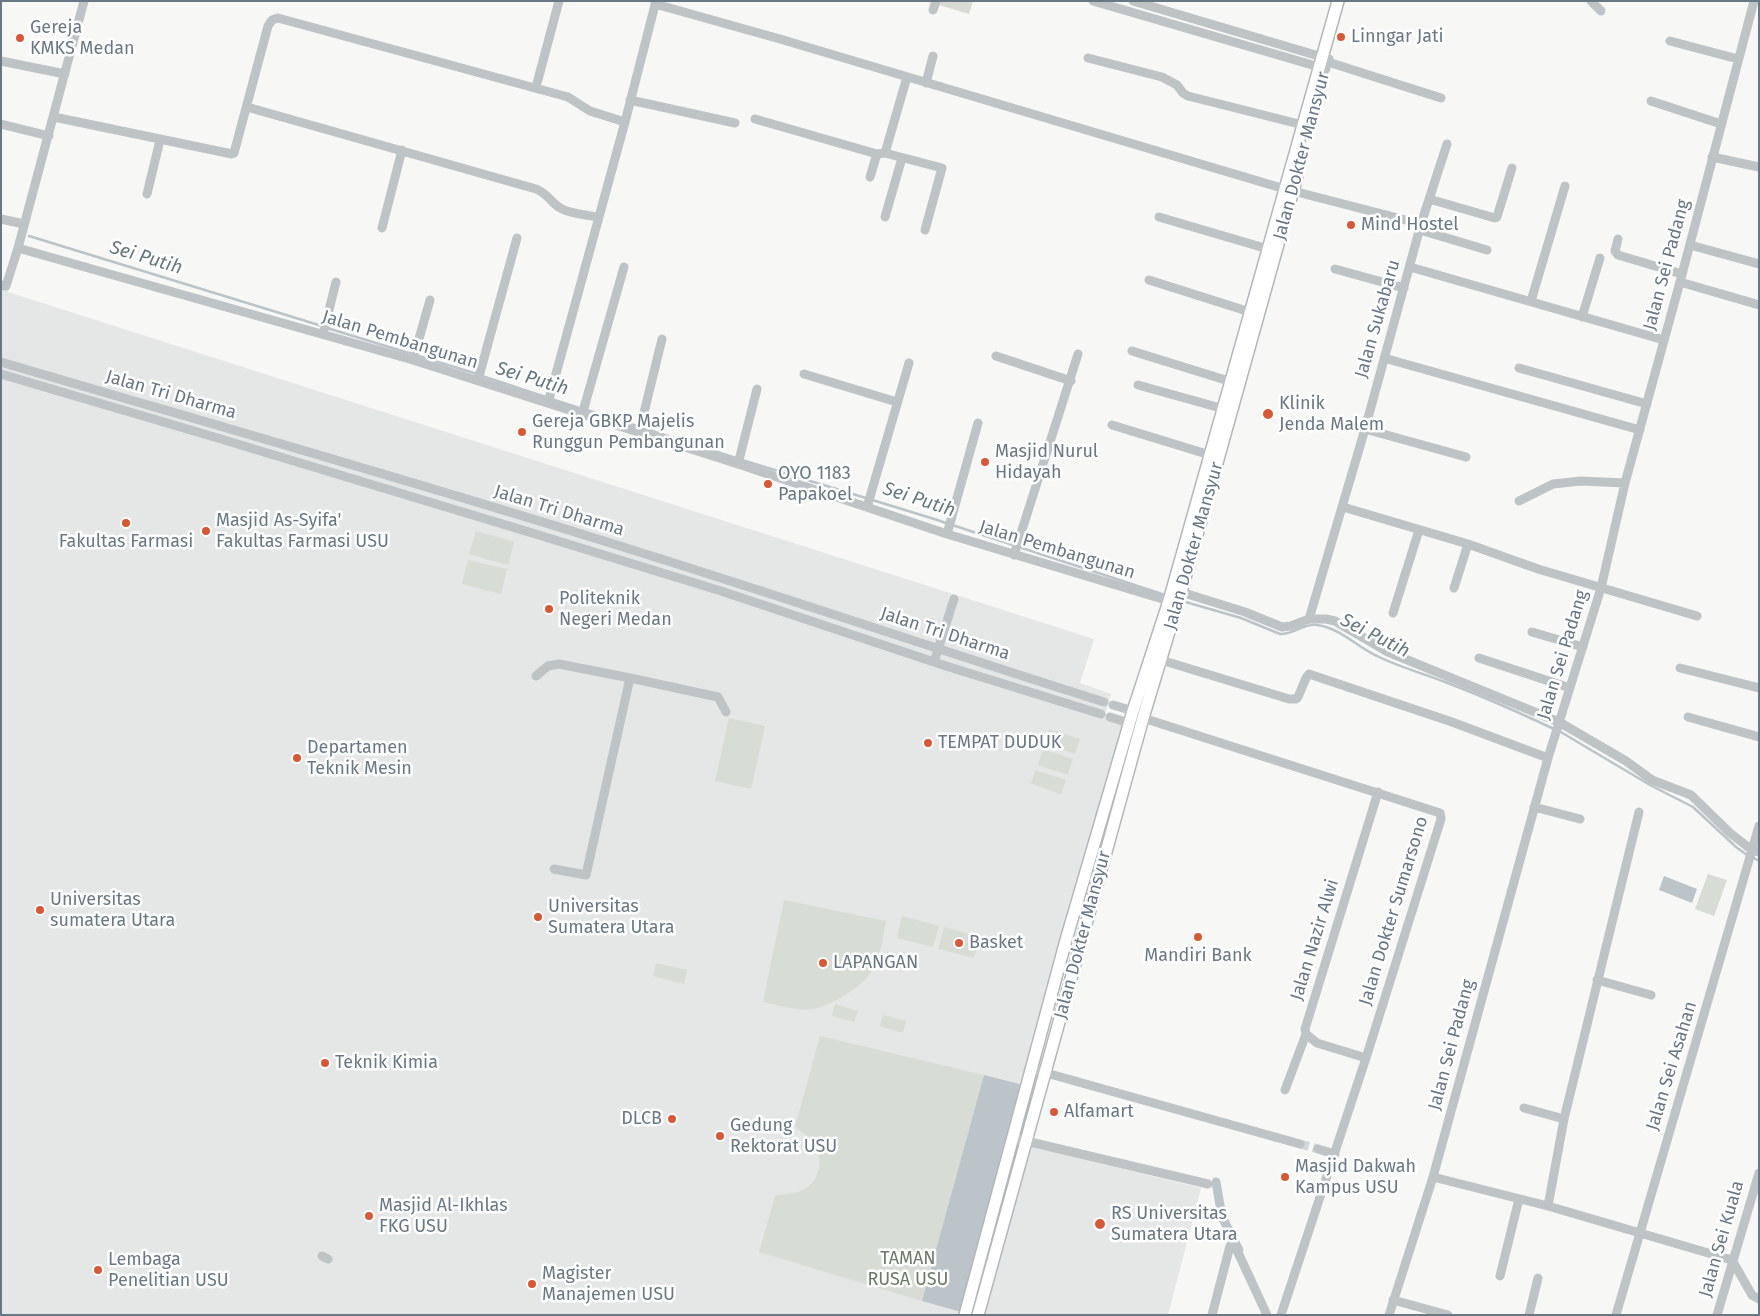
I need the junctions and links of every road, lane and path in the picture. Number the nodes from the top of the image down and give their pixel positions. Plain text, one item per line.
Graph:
1 (84, 1) edge
2 (559, 1) edge
3 (1093, 1) edge
4 (1338, 1) edge
5 (1345, 1) edge
6 (1591, 1) edge
7 (1754, 1) edge
8 (1136, 2) edge
9 (656, 3) edge
10 (1601, 11) dead end
11 (1136, 14) junction
12 (1212, 24) junction
13 (1209, 34) junction
14 (1670, 41) dead end
15 (1275, 42) junction
16 (1272, 53) junction
17 (933, 56) dead end
18 (1088, 58) dead end
19 (1738, 59) junction
20 (1, 61) edge
21 (1325, 63) junction
22 (65, 74) junction
23 (907, 78) junction
24 (926, 82) junction
25 (536, 88) junction
26 (1441, 98) dead end
27 (630, 100) junction
28 (1651, 101) dead end
29 (247, 107) junction
30 (54, 117) junction
31 (755, 119) dead end
32 (625, 122) junction
33 (735, 123) dead end
34 (1, 124) edge
35 (1721, 124) junction
36 (1303, 125) junction
37 (49, 136) junction
38 (160, 140) junction
39 (1447, 144) dead end
40 (402, 150) junction
41 (881, 153) junction
42 (1712, 156) junction
43 (902, 158) junction
44 (1512, 168) dead end
45 (1759, 168) edge
46 (870, 177) dead end
47 (1565, 186) dead end
48 (1289, 190) junction
49 (147, 194) dead end
50 (1429, 199) junction
51 (598, 217) junction
52 (885, 217) dead end
53 (1159, 217) dead end
54 (1, 219) edge
55 (24, 224) junction
56 (1420, 227) junction
57 (382, 228) dead end
58 (925, 230) dead end
59 (517, 238) dead end
60 (1618, 239) dead end
61 (1690, 245) junction
62 (18, 248) junction
63 (1268, 249) junction
64 (1487, 250) dead end
65 (1600, 258) dead end
66 (1759, 264) edge
67 (624, 267) dead end
68 (1410, 267) junction
69 (1335, 269) dead end
70 (1681, 278) junction
71 (1149, 280) dead end
72 (336, 282) dead end
73 (4, 285) edge
74 (1404, 288) junction
75 (430, 300) dead end
76 (1531, 301) junction
77 (1759, 305) edge
78 (1250, 312) junction
79 (1582, 317) junction
80 (324, 328) junction
81 (662, 339) dead end
82 (1664, 340) junction
83 (1132, 351) dead end
84 (1078, 354) dead end
85 (996, 356) dead end
86 (414, 357) junction
87 (1384, 358) junction
88 (1, 362) edge
89 (909, 363) dead end
90 (1518, 368) dead end
91 (1, 374) edge
92 (804, 374) dead end
93 (479, 377) junction
94 (1071, 381) junction
95 (1232, 382) junction
96 (1138, 385) dead end
97 (757, 389) dead end
98 (549, 399) junction
99 (897, 402) junction
100 (1647, 404) junction
101 (1224, 409) junction
102 (583, 412) junction
103 (978, 422) dead end
104 (1112, 425) dead end
105 (222, 427) junction
106 (1365, 429) junction
107 (640, 430) junction
108 (1640, 430) junction
109 (220, 438) junction
110 (1210, 455) junction
111 (1466, 457) dead end
112 (738, 461) junction
113 (1626, 483) junction
114 (1519, 501) dead end
115 (869, 502) junction
116 (1343, 507) junction
117 (949, 528) junction
118 (1419, 530) junction
119 (1468, 544) junction
120 (1015, 549) junction
121 (1454, 588) dead end
122 (1600, 588) junction
123 (1175, 598) junction
124 (954, 599) dead end
125 (1393, 613) dead end
126 (1697, 616) dead end
127 (1309, 618) junction
128 (1532, 632) dead end
129 (1583, 647) junction
130 (938, 650) junction
131 (1479, 658) dead end
132 (1161, 660) junction
133 (934, 662) junction
134 (991, 666) junction
135 (1680, 668) dead end
136 (536, 676) dead end
137 (630, 678) junction
138 (986, 678) junction
139 (1570, 688) junction
140 (1759, 688) edge
141 (726, 712) dead end
142 (1135, 717) junction
143 (1688, 717) dead end
144 (1557, 727) junction
145 (1759, 737) edge
146 (1548, 758) junction
147 (1378, 792) junction
148 (1534, 808) junction
149 (1638, 812) dead end
150 (1580, 819) dead end
151 (1759, 826) edge
152 (1754, 852) edge
153 (554, 869) dead end
154 (1597, 980) junction
155 (1651, 995) dead end
156 (1306, 1034) junction
157 (1366, 1058) junction
158 (1032, 1069) junction
159 (1046, 1074) junction
160 (1027, 1086) junction
161 (1041, 1090) junction
162 (1285, 1090) dead end
163 (1524, 1108) dead end
164 (1564, 1119) junction
165 (1013, 1138) junction
166 (1027, 1141) junction
167 (1300, 1144) tunnel mouth
168 (1318, 1149) tunnel mouth
169 (1334, 1154) junction
170 (1759, 1173) edge
171 (1433, 1177) junction
172 (1208, 1184) dead end
173 (1755, 1197) edge
174 (1519, 1199) junction
175 (1548, 1206) junction
176 (1640, 1232) junction
177 (1732, 1260) junction
178 (1500, 1276) dead end
179 (1538, 1278) dead end
180 (1759, 1299) edge
181 (1393, 1300) junction
182 (967, 1314) edge
183 (978, 1315) edge
184 (1212, 1315) edge
185 (1267, 1315) edge
186 (1281, 1315) edge
187 (1389, 1315) edge
188 (1448, 1315) edge
189 (1529, 1315) edge
190 (1616, 1315) edge
191 (1717, 1315) edge

1 - 22 street
2 - 25 street
3 - 11 street
4 - 21 main road, Jalan Dokter Mansyur
5 - 21 main road, Jalan Dokter Mansyur
6 - 10 street
7 - 19 street, Jalan Sei Padang
8 - 11 street
8 - 12 street
9 - 23 street
9 - 27 street
11 - 13 street
12 - 13 street
12 - 15 street
13 - 16 street
14 - 19 street
15 - 16 street
15 - 21 street
16 - 21 street
17 - 24 street
18 - 36 street
19 - 35 street, Jalan Sei Padang
20 - 22 street
21 - 26 street
21 - 36 main road, Jalan Dokter Mansyur
21 - 48 main road, Jalan Dokter Mansyur
22 - 30 street
23 - 24 street
23 - 41 street
24 - 48 street
25 - 29 street
25 - 32 street
27 - 32 street
27 - 33 street
28 - 35 street
29 - 38 street
29 - 40 street
30 - 37 street
30 - 38 street
31 - 41 street
32 - 51 street
34 - 37 street
35 - 42 street, Jalan Sei Padang
36 - 48 main road, Jalan Dokter Mansyur
37 - 55 street
38 - 49 street
39 - 50 street, Jalan Sukabaru
40 - 51 street
40 - 57 street
41 - 43 street
41 - 46 street
42 - 45 street
42 - 61 street, Jalan Sei Padang
43 - 52 street
43 - 58 street
44 - 50 street
47 - 76 street
48 - 56 street
48 - 63 main road, Jalan Dokter Mansyur
48 - 123 main road, Jalan Dokter Mansyur
50 - 56 street, Jalan Sukabaru
51 - 98 street
53 - 63 street
54 - 55 street
55 - 62 street
56 - 64 street
56 - 68 street, Jalan Sukabaru
59 - 93 street
60 - 70 street
61 - 66 street
61 - 70 street, Jalan Sei Padang
62 - 73 street
62 - 80 street, Jalan Pembangunan
63 - 78 main road, Jalan Dokter Mansyur
65 - 79 street
67 - 102 street
68 - 74 street, Jalan Sukabaru
68 - 76 street
69 - 74 street
70 - 77 street
70 - 82 street, Jalan Sei Padang
71 - 78 street
72 - 80 street
74 - 87 street, Jalan Sukabaru
75 - 86 street
76 - 79 street
78 - 95 main road, Jalan Dokter Mansyur
79 - 82 street
80 - 86 street, Jalan Pembangunan
81 - 107 street
82 - 100 street, Jalan Sei Padang
83 - 95 street
84 - 94 street
85 - 94 street
86 - 93 street, Jalan Pembangunan
87 - 106 street, Jalan Sukabaru
87 - 108 street
88 - 105 street, Jalan Tri Dharma
89 - 99 street
90 - 100 street
91 - 109 street, Jalan Tri Dharma
92 - 99 street
93 - 98 street, Jalan Pembangunan
94 - 120 street
95 - 101 main road, Jalan Dokter Mansyur
96 - 101 street
97 - 112 street
98 - 102 street, Jalan Pembangunan
99 - 115 street
100 - 108 street, Jalan Sei Padang
101 - 110 main road, Jalan Dokter Mansyur
102 - 107 street, Jalan Pembangunan
103 - 117 street
104 - 110 street
105 - 109 street
105 - 130 street, Jalan Tri Dharma
106 - 111 street
106 - 116 street, Jalan Sukabaru
107 - 112 street, Jalan Pembangunan
108 - 113 street, Jalan Sei Padang
109 - 133 street, Jalan Tri Dharma
110 - 123 main road, Jalan Dokter Mansyur
112 - 115 street, Jalan Pembangunan
113 - 114 street
113 - 122 street, Jalan Sei Padang
115 - 117 street, Jalan Pembangunan
116 - 118 street
116 - 127 street, Jalan Sukabaru
117 - 120 street, Jalan Pembangunan
118 - 119 street
118 - 125 street
119 - 121 street
119 - 122 street
120 - 123 street, Jalan Pembangunan
122 - 126 street
122 - 129 street, Jalan Sei Padang
123 - 127 street, Jalan Pembangunan
123 - 132 main road, Jalan Dokter Mansyur
123 - 142 main road, Jalan Dokter Mansyur
124 - 130 street
127 - 144 street
128 - 129 street
129 - 139 street, Jalan Sei Padang
130 - 133 street
130 - 134 street, Jalan Tri Dharma
131 - 139 street
132 - 142 main road, Jalan Dokter Mansyur
132 - 146 street
133 - 138 street, Jalan Tri Dharma
134 - 138 street
134 - 142 street, Jalan Tri Dharma
135 - 140 street
136 - 137 street
137 - 141 street
137 - 153 street
138 - 142 street, Jalan Tri Dharma
139 - 144 street, Jalan Sei Padang
142 - 147 street, Jalan Dokter Sumarsono
142 - 158 main road, Jalan Dokter Mansyur
142 - 159 main road, Jalan Dokter Mansyur
143 - 145 street
144 - 146 street, Jalan Sei Padang
144 - 152 street
146 - 148 street, Jalan Sei Padang
147 - 156 street, Jalan Nazir Alwi
147 - 157 street, Jalan Dokter Sumarsono
148 - 150 street
148 - 171 street, Jalan Sei Padang
149 - 154 street
151 - 152 street, Jalan Sei Asahan
152 - 176 street, Jalan Sei Asahan
154 - 155 street
154 - 164 street
156 - 157 street
156 - 162 street, Jalan Nazir Alwi
157 - 169 street, Jalan Dokter Sumarsono
158 - 159 street
158 - 160 main road, Jalan Dokter Mansyur
159 - 161 main road, Jalan Dokter Mansyur
159 - 167 street
160 - 161 street
160 - 165 main road, Jalan Dokter Mansyur
161 - 166 main road, Jalan Dokter Mansyur
163 - 164 street
164 - 175 street
165 - 166 street
165 - 182 main road, Jalan Dokter Mansyur
166 - 172 street
166 - 183 main road, Jalan Dokter Mansyur
168 - 169 street
169 - 186 street, Jalan Dokter Sumarsono
170 - 173 street, Jalan Sei Kuala
171 - 174 street
171 - 181 street, Jalan Sei Padang
173 - 177 street, Jalan Sei Kuala
174 - 175 street
174 - 178 street
175 - 176 street
176 - 177 street
176 - 190 street, Jalan Sei Asahan
177 - 180 street
177 - 191 street, Jalan Sei Kuala
179 - 189 street
181 - 187 street, Jalan Sei Padang
181 - 188 street
184 - 185 street

